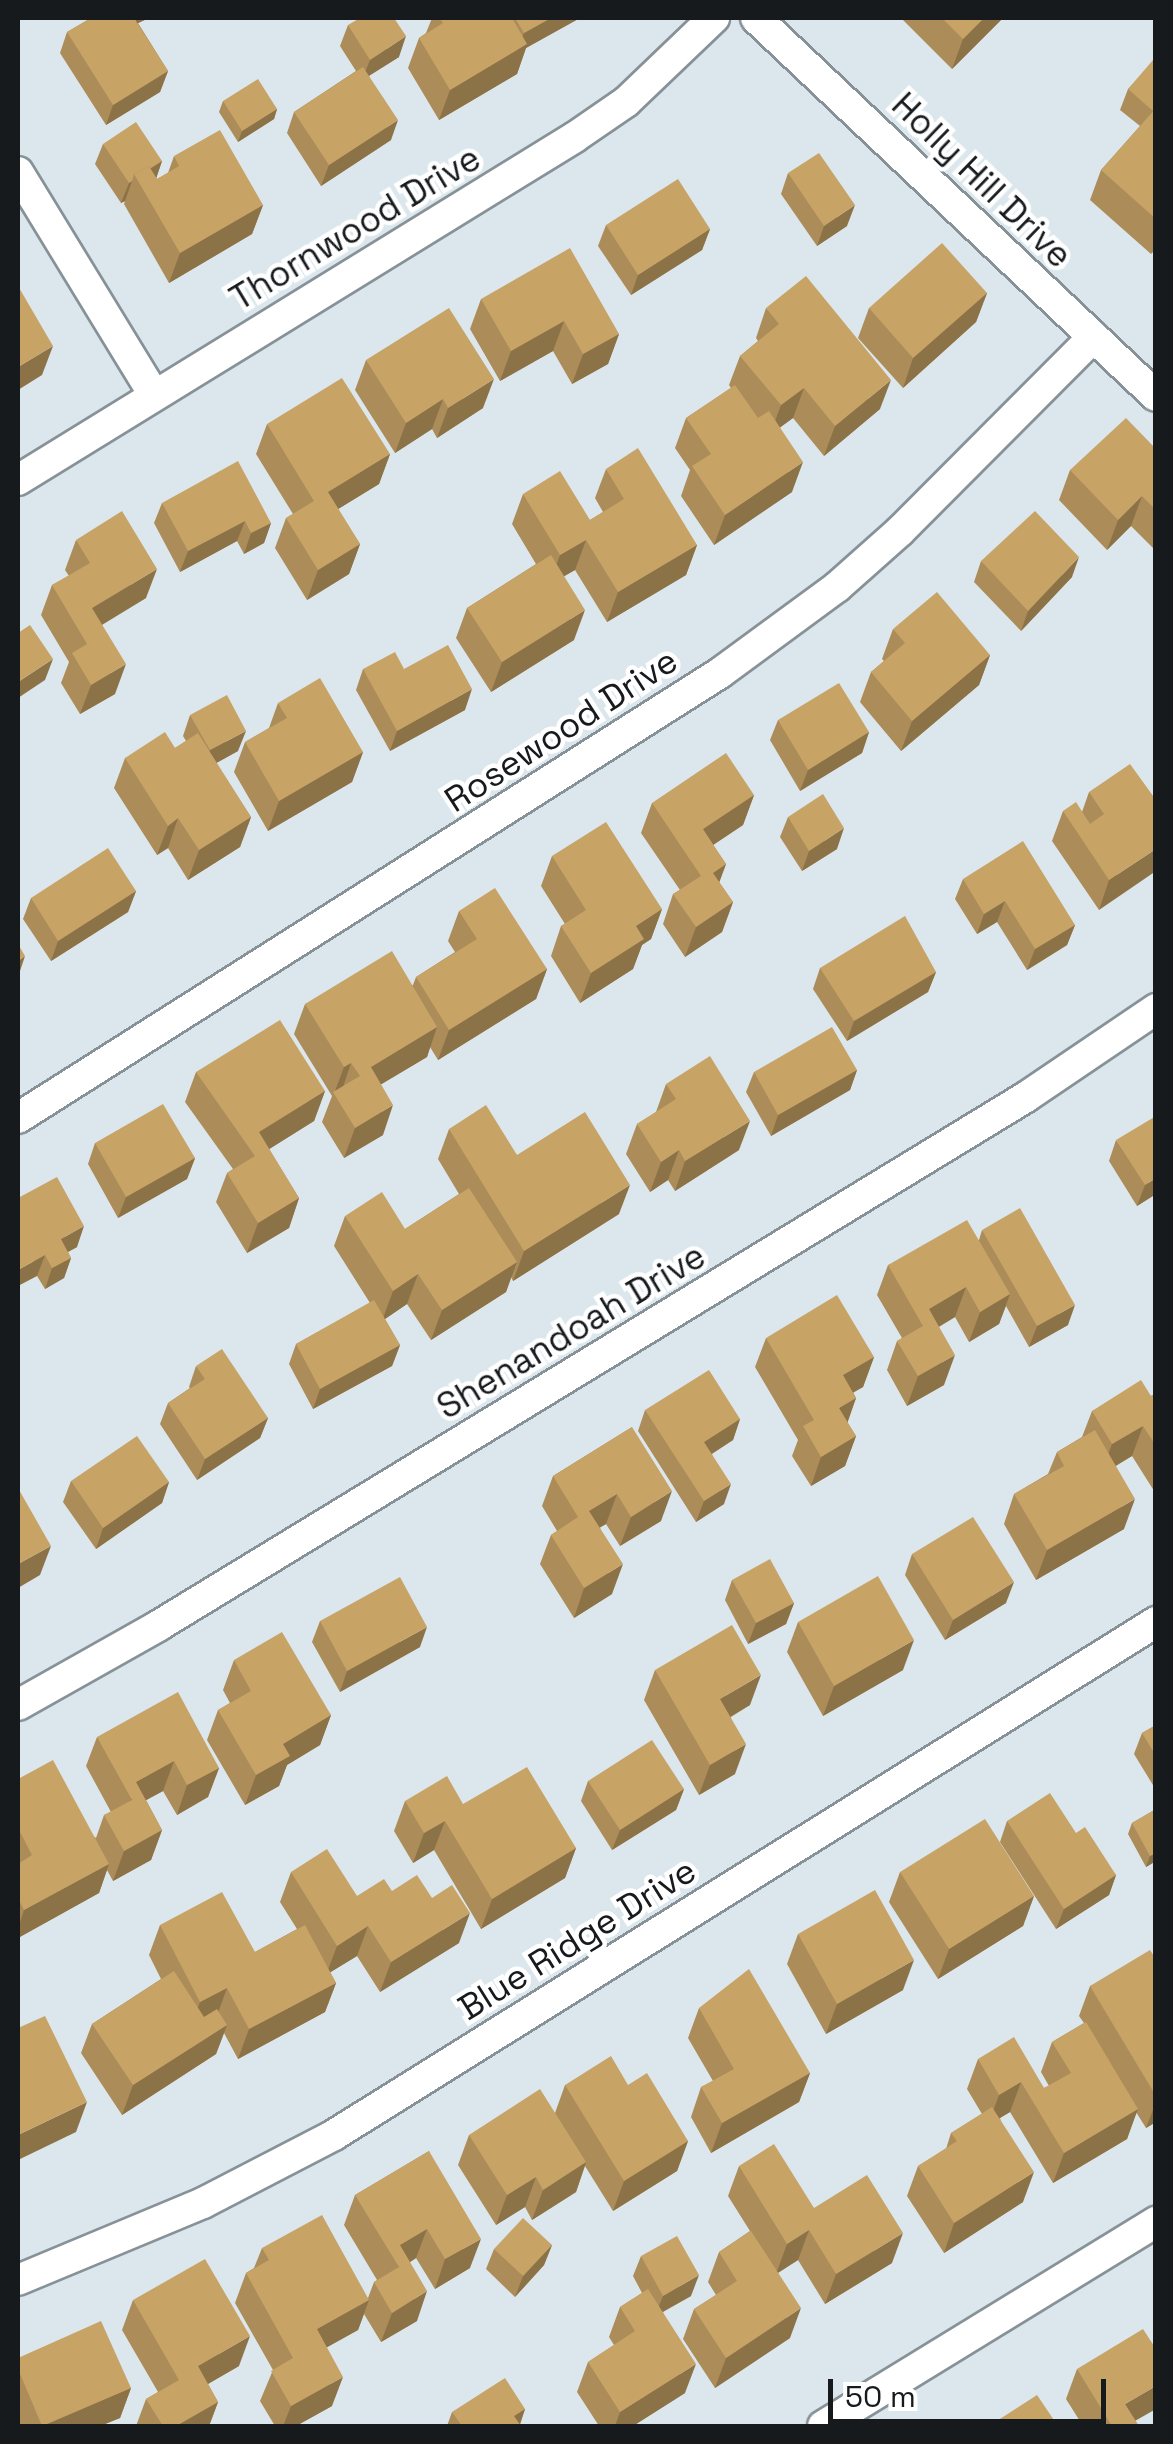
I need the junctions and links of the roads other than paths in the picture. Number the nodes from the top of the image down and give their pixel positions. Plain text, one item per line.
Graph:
1 (714, 18) edge
2 (756, 18) edge
3 (18, 172) edge
4 (1093, 337) junction
5 (154, 395) junction
6 (1156, 396) edge
7 (18, 480) edge
8 (1156, 1009) edge
9 (18, 1118) edge
10 (1156, 1622) edge
11 (18, 1705) edge
12 (1156, 2222) edge
13 (18, 2280) edge
14 (824, 2426) edge

1 - 5 street, Thornwood Drive
2 - 4 street, Holly Hill Drive
3 - 5 street
4 - 6 street, Holly Hill Drive
4 - 9 street, Rosewood Drive
5 - 7 street, Thornwood Drive
8 - 11 street, Shenandoah Drive
10 - 13 street, Blue Ridge Drive
12 - 14 street

